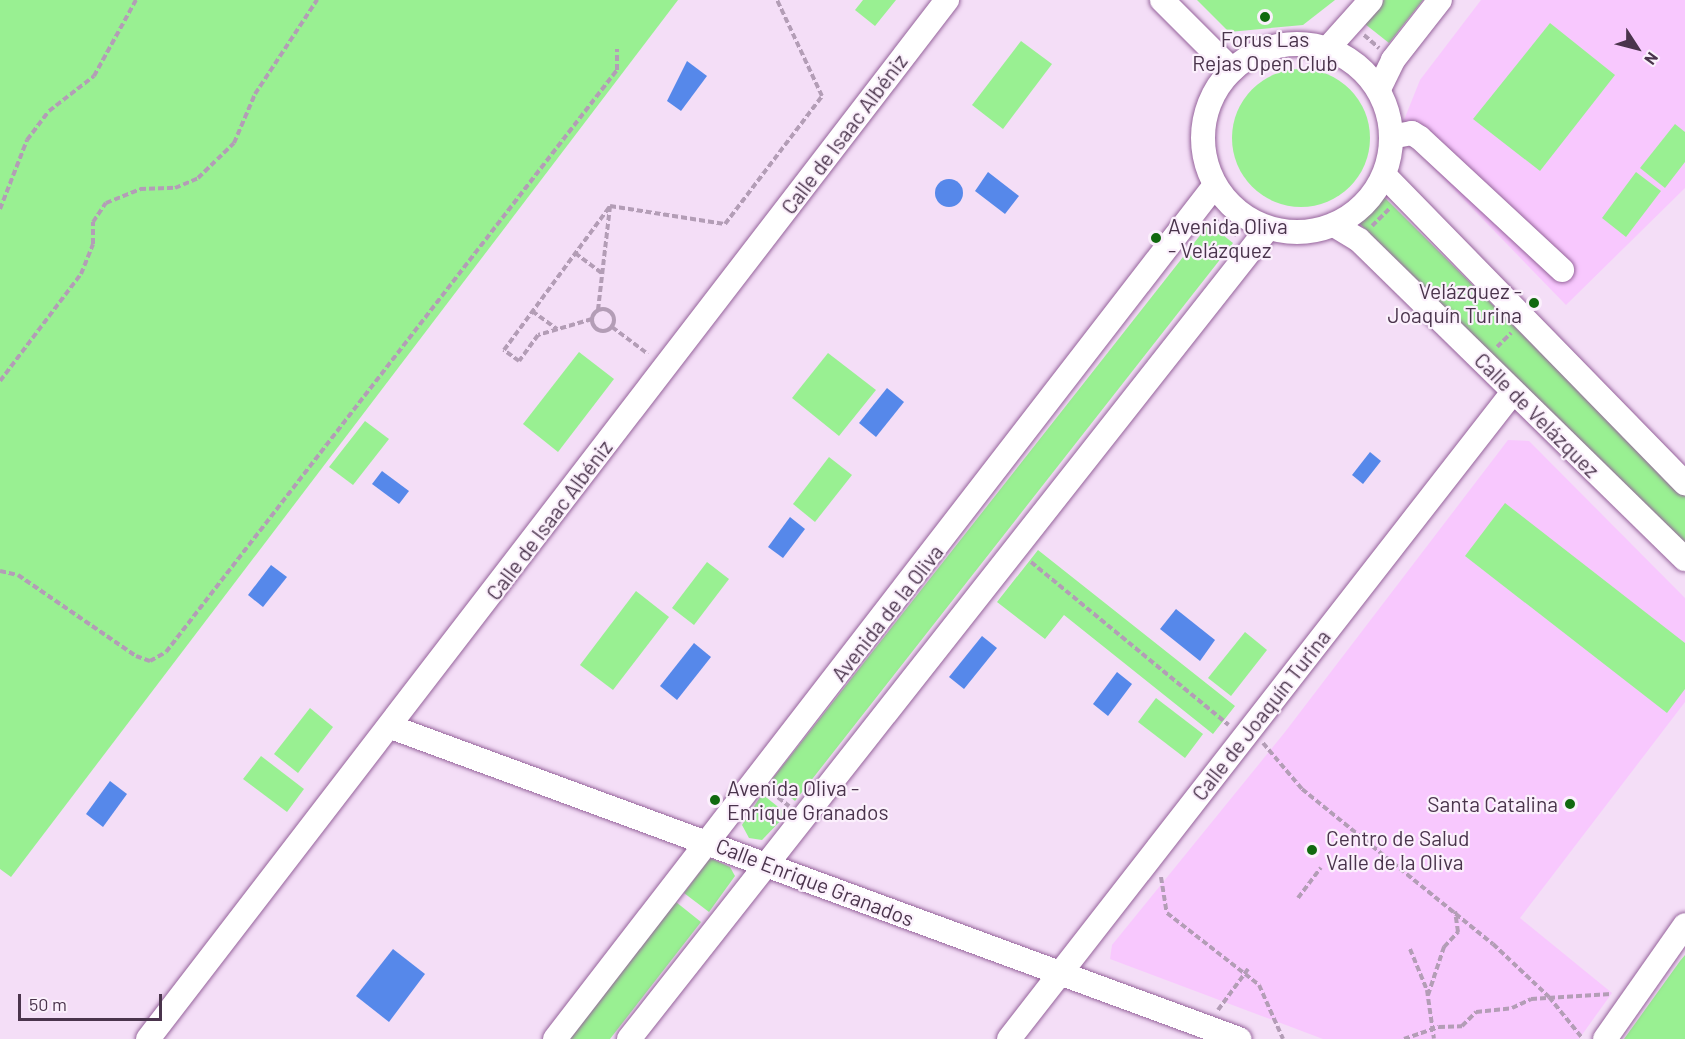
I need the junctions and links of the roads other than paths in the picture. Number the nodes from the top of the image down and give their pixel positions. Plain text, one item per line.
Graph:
1 (947, 0) edge
2 (1162, 0) edge
3 (1371, 0) edge
4 (1440, 0) edge
5 (1328, 48) junction
6 (1232, 70) junction
7 (1379, 89) junction
8 (1391, 136) junction
9 (1384, 175) junction
10 (1215, 185) junction
11 (1334, 225) junction
12 (1268, 228) junction
13 (1562, 270) dead end
14 (1513, 392) junction
15 (1685, 483) edge
16 (1685, 559) edge
17 (391, 727) junction
18 (709, 842) junction
19 (767, 865) junction
20 (1685, 925) edge
21 (1060, 973) junction
22 (148, 1039) edge
23 (555, 1039) edge
24 (629, 1039) edge
25 (1009, 1039) edge
26 (1239, 1039) edge
27 (1605, 1039) edge

1 - 17 street, Calle de Isaac Albéniz
2 - 6 street
3 - 5 street
4 - 7 street
5 - 6 street
5 - 7 street
6 - 10 street
7 - 8 street
8 - 9 street
8 - 13 street
9 - 11 street
9 - 15 street
10 - 12 street
10 - 18 street, Avenida de la Oliva
11 - 12 street
11 - 14 street, Calle de Velázquez
12 - 19 street
14 - 16 street, Calle de Velázquez
14 - 21 street, Calle de Joaquín Turina
17 - 18 street, Calle Enrique Granados
17 - 22 street, Calle de Isaac Albéniz
18 - 19 street, Calle Enrique Granados
18 - 23 street, Avenida de la Oliva
19 - 21 street, Calle Enrique Granados
19 - 24 street
20 - 27 street
21 - 25 street, Calle de Joaquín Turina
21 - 26 street, Calle Enrique Granados

